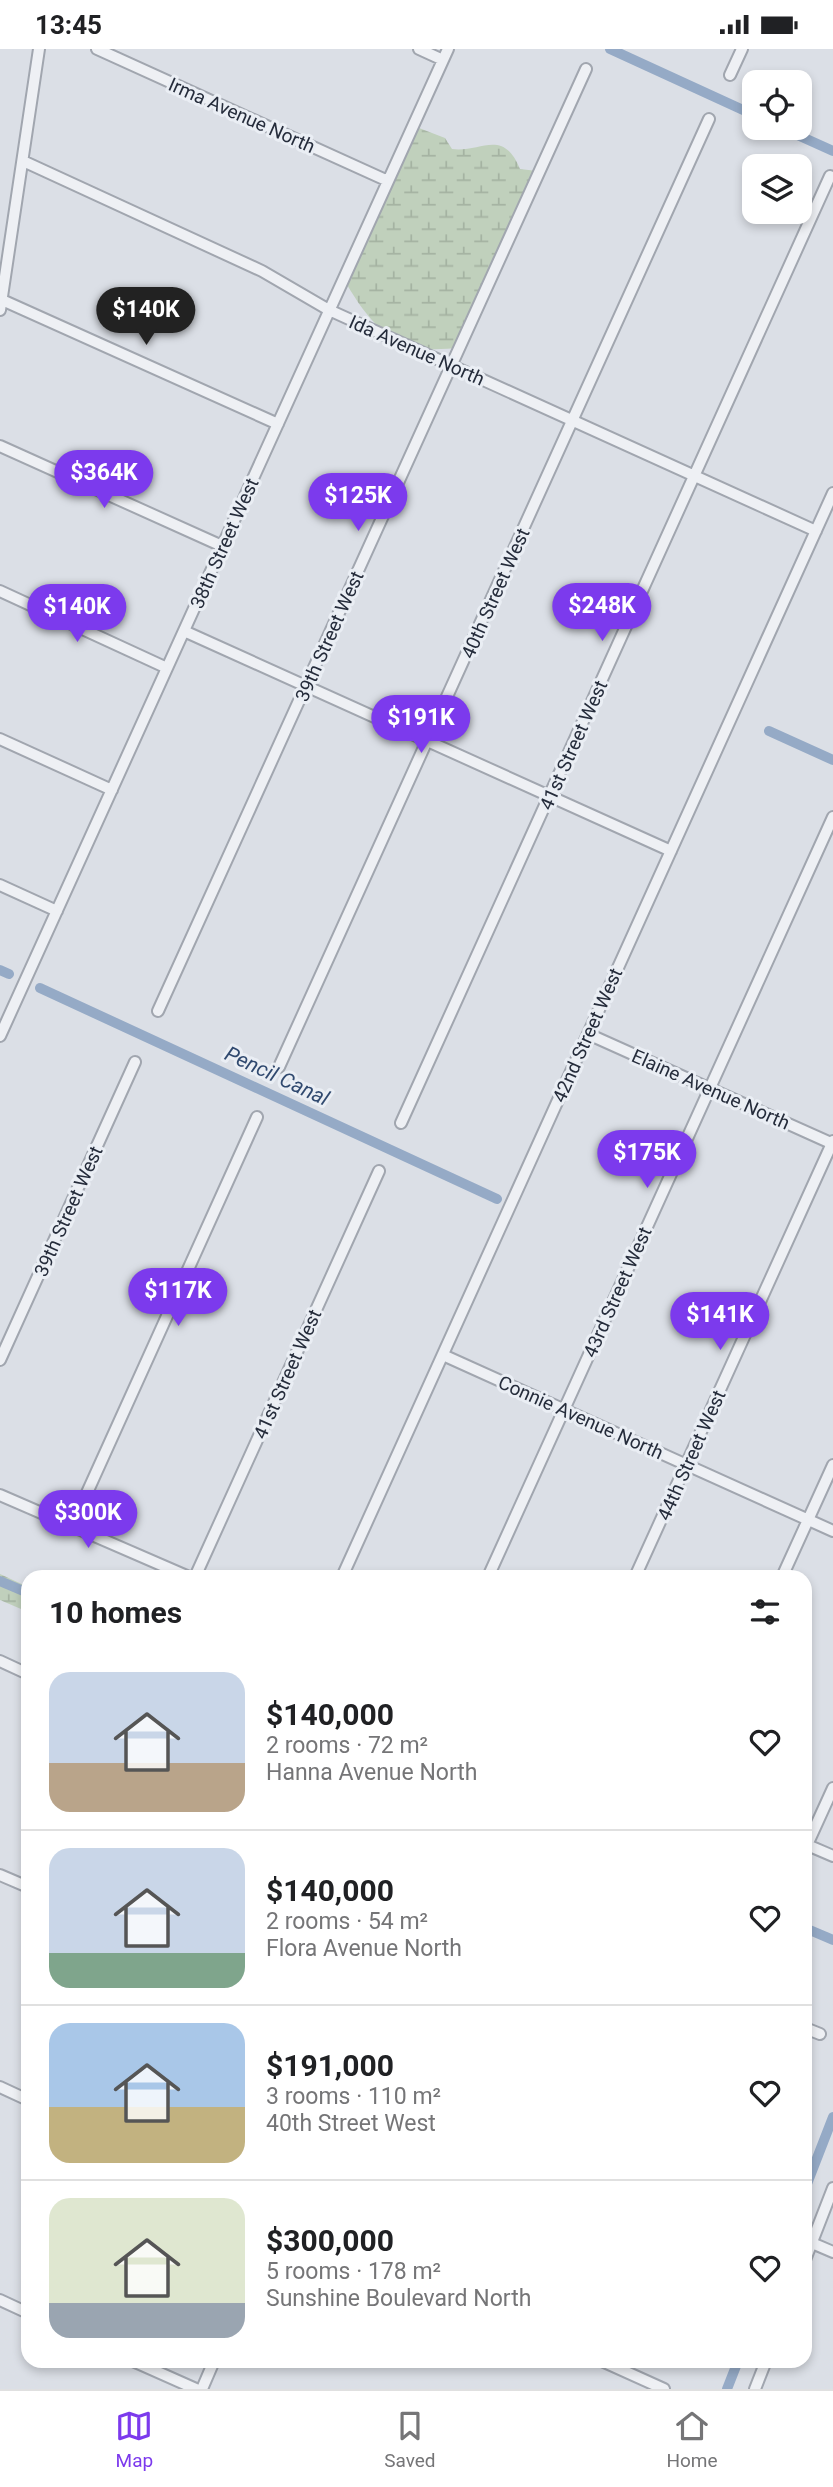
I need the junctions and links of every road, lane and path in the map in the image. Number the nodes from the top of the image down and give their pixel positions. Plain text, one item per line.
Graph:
1 (39, 49) edge
2 (96, 49) edge
3 (419, 49) edge
4 (742, 49) edge
5 (445, 54) edge
6 (586, 69) dead end
7 (730, 75) dead end
8 (709, 118) dead end
9 (23, 161) junction
10 (830, 176) dead end
11 (388, 181) junction
12 (1, 305) edge
13 (329, 310) junction
14 (451, 365) junction
15 (573, 420) junction
16 (278, 424) junction
17 (0, 446) edge
18 (695, 476) junction
19 (833, 493) edge
20 (816, 531) junction
21 (222, 546) junction
22 (0, 591) edge
23 (184, 631) junction
24 (167, 668) junction
25 (306, 687) junction
26 (0, 739) edge
27 (428, 741) junction
28 (112, 790) junction
29 (549, 797) junction
30 (833, 817) edge
31 (671, 851) junction
32 (0, 885) edge
33 (57, 911) junction
34 (158, 1011) dead end
35 (588, 1034) junction
36 (0, 1036) edge
37 (135, 1062) dead end
38 (279, 1067) dead end
39 (710, 1088) junction
40 (257, 1117) dead end
41 (401, 1123) dead end
42 (833, 1143) edge
43 (379, 1171) dead end
44 (443, 1355) junction
45 (0, 1360) edge
46 (565, 1410) junction
47 (686, 1464) junction
48 (833, 1465) edge
49 (0, 1495) edge
50 (808, 1520) junction
51 (72, 1525) junction
52 (833, 1531) edge
53 (174, 1570) edge
54 (198, 1570) edge
55 (345, 1570) edge
56 (491, 1570) edge
57 (638, 1570) edge
58 (785, 1570) edge
59 (0, 1661) edge
60 (21, 1671) edge
61 (833, 1788) edge
62 (812, 1832) edge
63 (812, 1847) edge
64 (833, 1856) edge
65 (0, 1875) edge
66 (21, 1884) edge
67 (812, 2031) edge
68 (820, 2034) dead end
69 (0, 2087) edge
70 (21, 2097) edge
71 (833, 2188) edge
72 (812, 2243) joint
73 (833, 2252) edge
74 (0, 2300) edge
75 (21, 2310) edge
76 (149, 2368) edge
77 (212, 2368) edge
78 (617, 2368) edge
79 (763, 2368) edge
80 (196, 2389) edge
81 (202, 2389) edge
82 (664, 2389) edge
83 (755, 2389) edge

1 - 9 street
2 - 11 street, Irma Avenue North
3 - 5 street
4 - 7 street
5 - 11 street, 38th Street West
6 - 14 street, 39th Street West
8 - 15 street, 40th Street West
9 - 12 street
9 - 13 street, Ida Avenue North
10 - 18 street, 41st Street West
11 - 13 street, 38th Street West
12 - 16 street
13 - 14 street, Ida Avenue North
13 - 16 street, 38th Street West
14 - 15 street, Ida Avenue North
14 - 25 street, 39th Street West
15 - 18 street, Ida Avenue North
15 - 27 street, 40th Street West
16 - 21 street, 38th Street West
17 - 21 street
18 - 20 street, Ida Avenue North
18 - 29 street, 41st Street West
19 - 20 street, 42nd Street West
20 - 31 street, 42nd Street West
21 - 23 street, 38th Street West
22 - 24 street
23 - 24 street, 38th Street West
23 - 25 street
24 - 28 street, 38th Street West
25 - 27 street
25 - 34 street, 39th Street West
26 - 28 street
27 - 29 street
27 - 38 street, 40th Street West
28 - 33 street, 38th Street West
29 - 31 street
29 - 41 street, 41st Street West
30 - 39 street, 43rd Street West
31 - 35 street, 42nd Street West
32 - 33 street
33 - 36 street, 38th Street West
35 - 39 street, Elaine Avenue North
35 - 44 street, 42nd Street West
37 - 45 street, 39th Street West
39 - 42 street, Elaine Avenue North
39 - 46 street, 43rd Street West
40 - 51 street
42 - 47 street, 44th Street West
43 - 54 street, 41st Street West
44 - 46 street, Connie Avenue North
44 - 55 street, 42nd Street West
46 - 47 street, Connie Avenue North
46 - 56 street, 43rd Street West
47 - 50 street, Connie Avenue North
47 - 57 street, 44th Street West
48 - 50 street
49 - 51 street
50 - 52 street, Connie Avenue North
50 - 58 street
51 - 53 street
59 - 60 street
61 - 62 street
63 - 64 street
65 - 66 street
67 - 68 street
69 - 70 street
71 - 72 street
72 - 73 street
74 - 75 street
76 - 80 street
77 - 81 street
78 - 82 street
79 - 83 street

